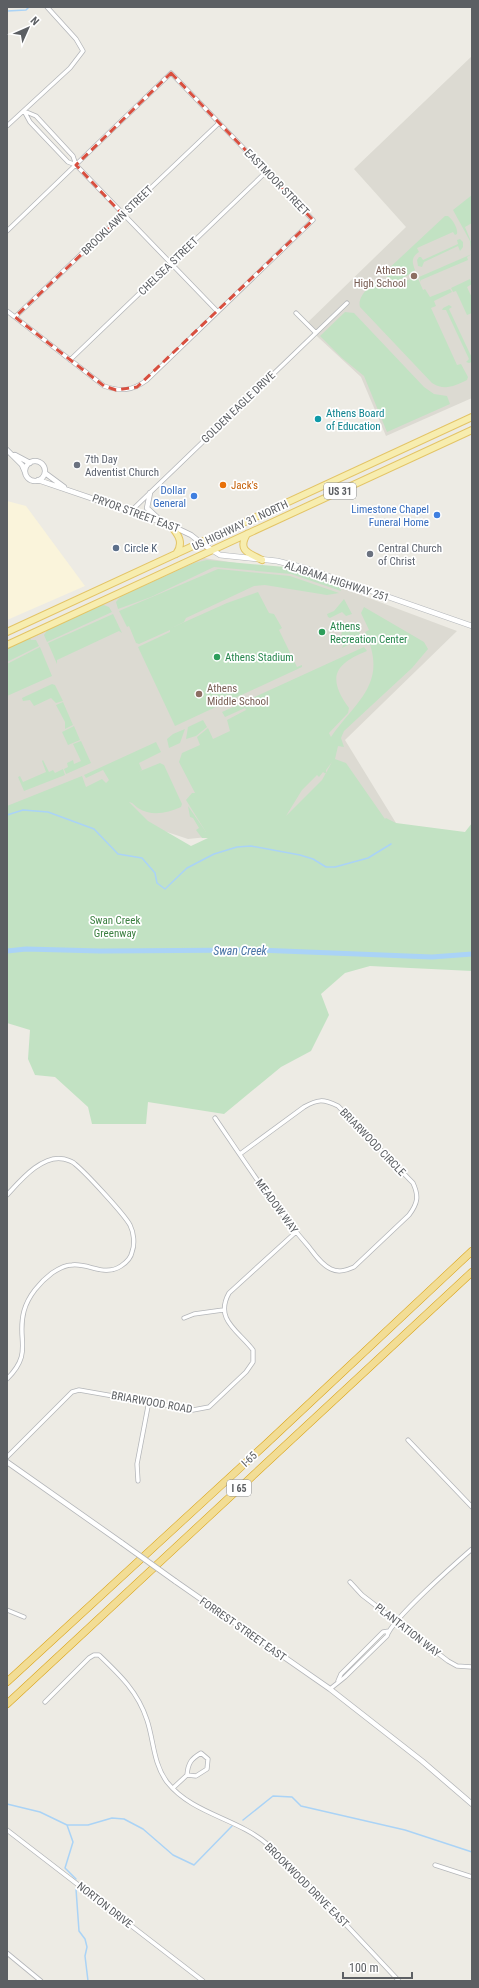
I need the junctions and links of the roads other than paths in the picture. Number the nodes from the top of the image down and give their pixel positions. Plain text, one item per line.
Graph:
1 (47, 7) edge
2 (24, 111) junction
3 (220, 123) junction
4 (7, 126) edge
5 (76, 165) junction
6 (266, 172) junction
7 (123, 215) junction
8 (7, 231) edge
9 (170, 263) junction
10 (347, 303) dead end
11 (7, 311) edge
12 (217, 311) junction
13 (296, 313) dead end
14 (15, 317) junction
15 (316, 333) junction
16 (70, 360) junction
17 (472, 417) edge
18 (472, 430) edge
19 (7, 450) edge
20 (30, 463) junction
21 (26, 473) junction
22 (45, 473) junction
23 (38, 480) junction
24 (67, 489) junction
25 (150, 493) junction
26 (130, 512) junction
27 (167, 524) junction
28 (247, 534) junction
29 (201, 544) junction
30 (210, 551) junction
31 (175, 556) junction
32 (262, 560) junction
33 (472, 626) edge
34 (7, 632) edge
35 (7, 645) edge
36 (215, 1118) dead end
37 (240, 1154) junction
38 (7, 1195) edge
39 (296, 1232) junction
40 (472, 1251) edge
41 (354, 1267) joint
42 (472, 1272) edge
43 (223, 1310) junction
44 (184, 1318) dead end
45 (7, 1379) edge
46 (149, 1401) junction
47 (408, 1440) dead end
48 (7, 1457) edge
49 (7, 1463) edge
50 (138, 1481) dead end
51 (472, 1507) edge
52 (472, 1549) edge
53 (350, 1582) dead end
54 (7, 1610) edge
55 (24, 1617) dead end
56 (397, 1622) junction
57 (472, 1666) edge
58 (7, 1682) edge
59 (330, 1689) junction
60 (45, 1702) dead end
61 (7, 1704) edge
62 (187, 1775) junction
63 (173, 1788) junction
64 (472, 1804) edge
65 (7, 1830) edge
66 (435, 1865) dead end
67 (472, 1877) edge
68 (7, 1953) edge
69 (41, 1981) edge
70 (203, 1981) edge
71 (399, 1981) edge

1 - 2 street
2 - 4 street
2 - 5 street
2 - 5 street
3 - 5 street, EASTMOOR STREET
3 - 6 street, EASTMOOR STREET
3 - 7 street, BROOKLAWN STREET
5 - 7 street
5 - 8 street, EASTMOOR STREET
6 - 9 street, CHELSEA STREET
6 - 12 street, EASTMOOR STREET
7 - 9 street
7 - 14 street, BROOKLAWN STREET
9 - 12 street
9 - 16 street, CHELSEA STREET
10 - 15 street, GOLDEN EAGLE DRIVE
11 - 14 street, EASTMOOR STREET
12 - 16 street, EASTMOOR STREET
13 - 15 street
14 - 16 street, EASTMOOR STREET
15 - 25 street, GOLDEN EAGLE DRIVE
17 - 29 main road, US HIGHWAY 31 NORTH / US 31
18 - 28 main road, US HIGHWAY 31 NORTH / US 31
19 - 20 street
19 - 21 street
20 - 21 street
20 - 22 street
21 - 23 street
22 - 23 street
22 - 24 street, PRYOR STREET EAST
23 - 24 street, PRYOR STREET EAST
24 - 26 street, PRYOR STREET EAST
25 - 26 street, GOLDEN EAGLE DRIVE
25 - 27 street
26 - 27 street, PRYOR STREET EAST
27 - 29 street, PRYOR STREET EAST
27 - 31 main road
28 - 30 main road, US HIGHWAY 31 NORTH / US 31
28 - 32 main road
29 - 30 main road, ALABAMA HIGHWAY 251
29 - 31 main road, US HIGHWAY 31 NORTH / US 31
30 - 32 main road, ALABAMA HIGHWAY 251
30 - 35 main road, US HIGHWAY 31 NORTH / US 31
31 - 34 main road, US HIGHWAY 31 NORTH / US 31
32 - 33 main road, ALABAMA HIGHWAY 251
36 - 37 street, MEADOW WAY
37 - 39 street, MEADOW WAY
37 - 41 street, BRIARWOOD CIRCLE
38 - 45 street
39 - 41 street, MEADOW WAY
39 - 43 street
40 - 58 highway, I-65 / I 65
42 - 61 highway, I 65
43 - 44 street
43 - 46 street, BRIARWOOD ROAD
46 - 48 street, BRIARWOOD ROAD
46 - 50 street
47 - 51 street
49 - 59 street, FORREST STREET EAST, bridge
52 - 56 street
53 - 56 street, PLANTATION WAY
54 - 55 street
56 - 57 street, PLANTATION WAY
56 - 59 street
59 - 64 street, FORREST STREET EAST
60 - 63 street, BROOKWOOD DRIVE EAST
62 - 62 street
62 - 63 street
63 - 71 street, BROOKWOOD DRIVE EAST
65 - 70 street, NORTON DRIVE
66 - 67 street
68 - 69 street

